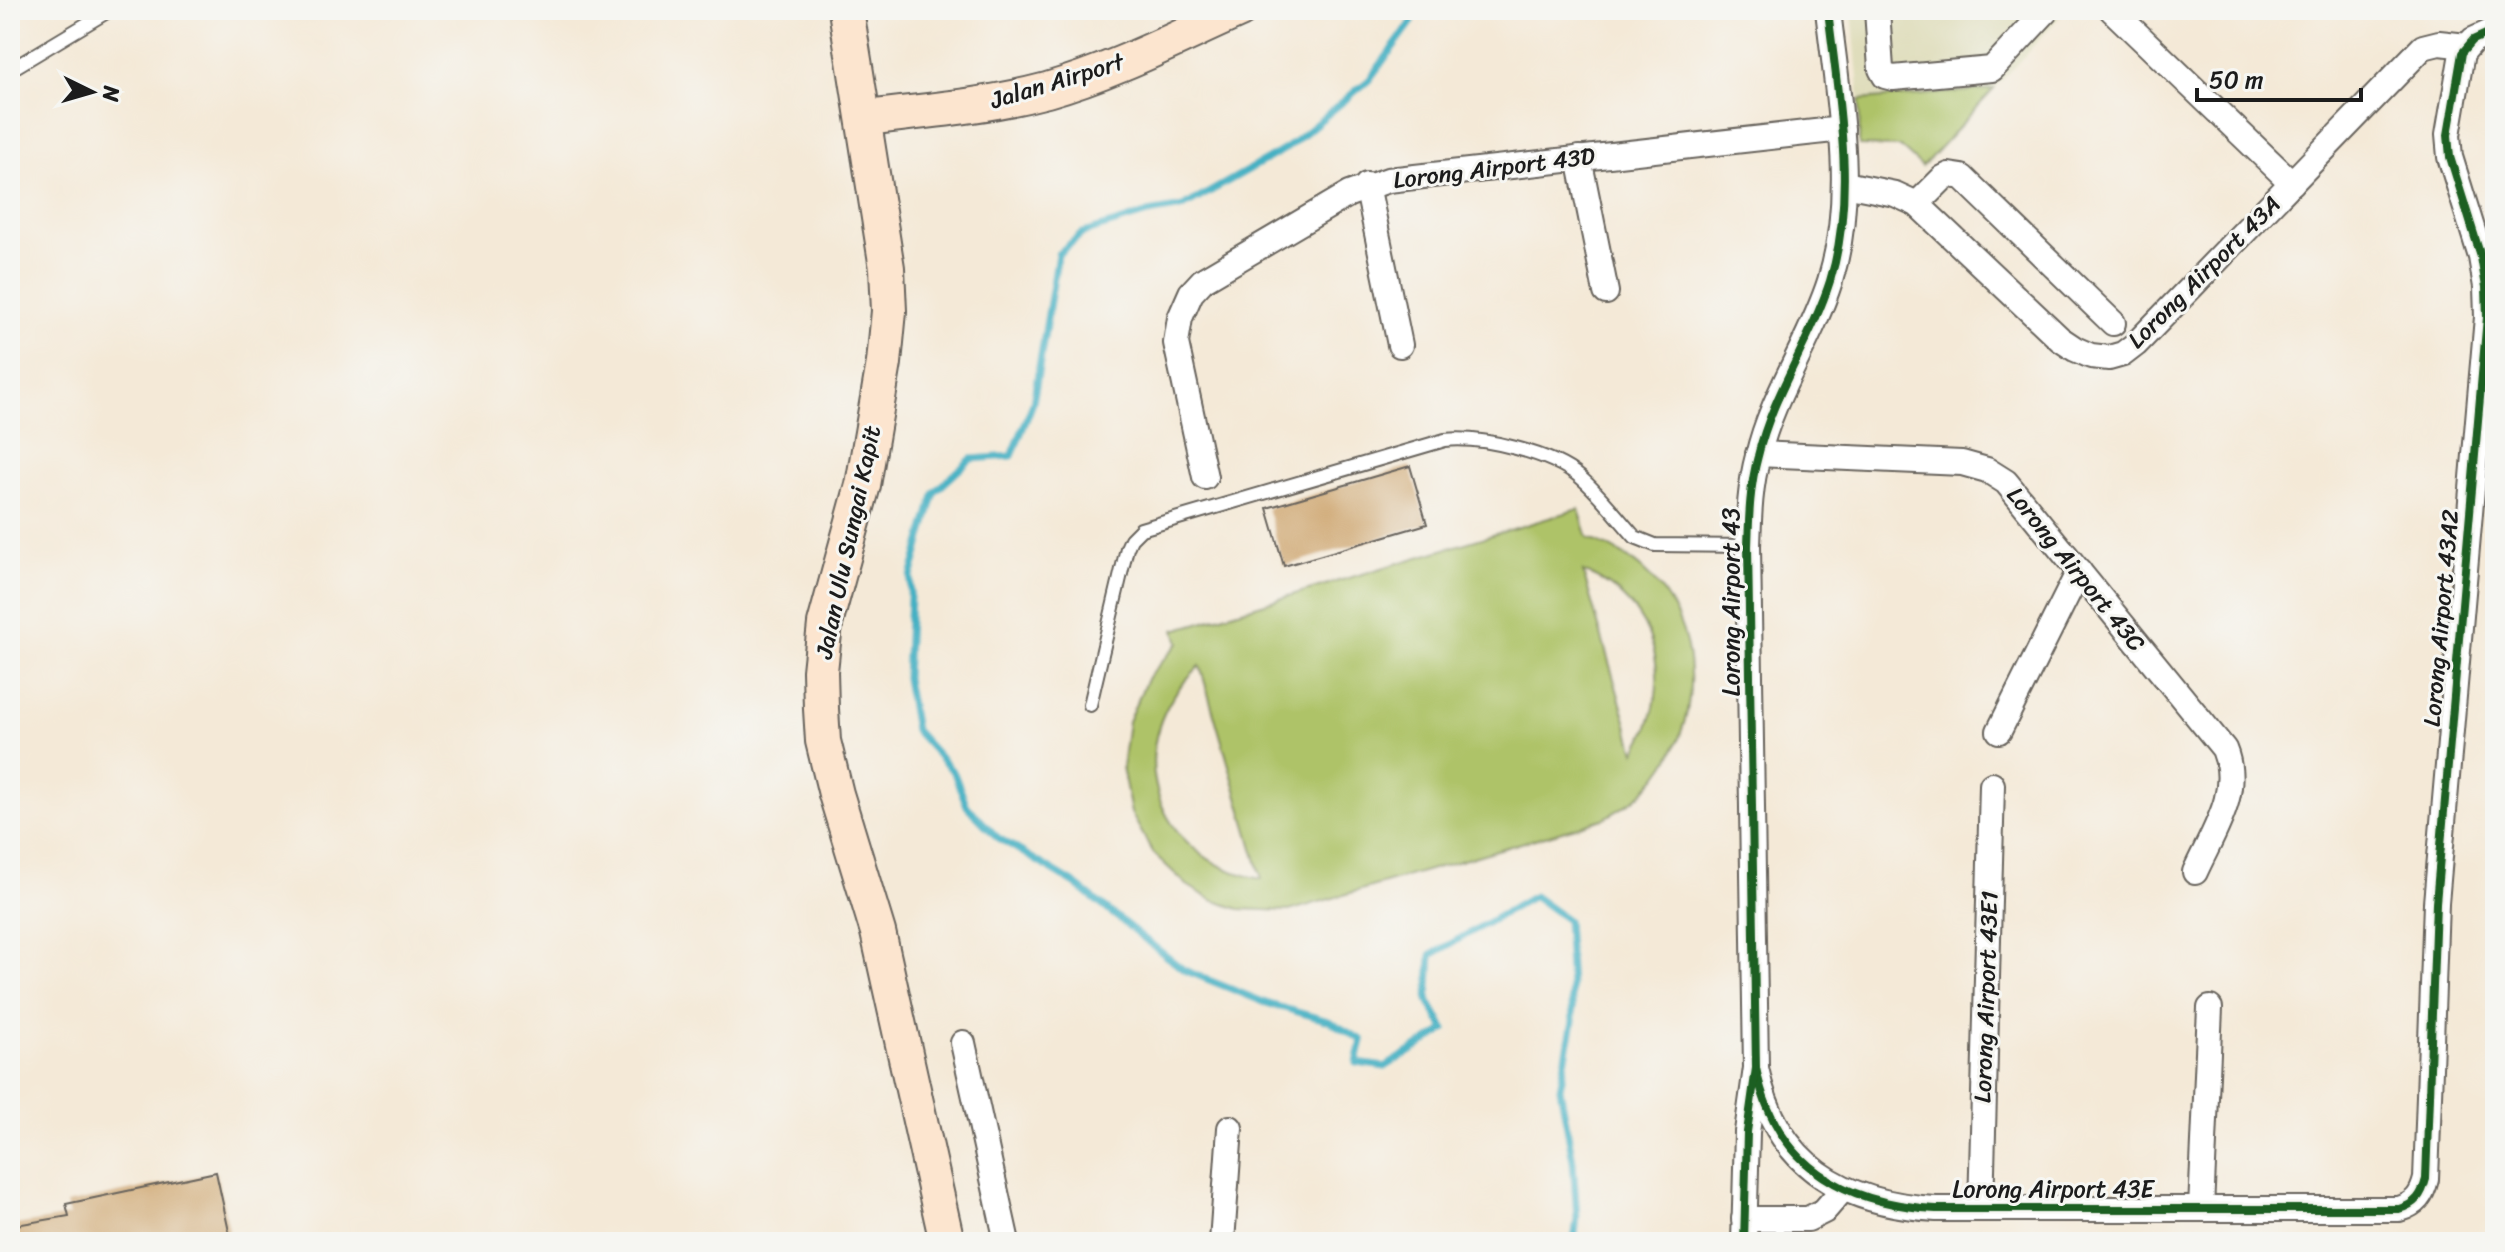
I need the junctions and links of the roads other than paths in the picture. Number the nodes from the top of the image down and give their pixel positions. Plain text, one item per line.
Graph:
1 (110, 10) edge
2 (846, 10) edge
3 (1240, 10) edge
4 (1828, 10) edge
5 (1877, 10) edge
6 (2047, 10) edge
7 (2112, 10) edge
8 (2495, 30) edge
9 (2467, 46) junction
10 (10, 70) edge
11 (864, 118) junction
12 (1842, 129) junction
13 (1579, 158) junction
14 (2292, 183) junction
15 (1845, 184) junction
16 (1367, 185) junction
17 (1917, 204) junction
18 (2491, 288) edge
19 (1606, 292) dead end
20 (2113, 323) dead end
21 (1400, 345) dead end
22 (1758, 454) junction
23 (1205, 477) dead end
24 (1748, 546) junction
25 (2079, 571) junction
26 (1090, 705) dead end
27 (1999, 731) dead end
28 (1992, 785) dead end
29 (2195, 872) dead end
30 (2210, 1008) dead end
31 (963, 1043) dead end
32 (1756, 1068) junction
33 (1230, 1128) dead end
34 (1843, 1189) junction
35 (2418, 1199) joint
36 (1981, 1209) junction
37 (2201, 1209) junction
38 (1744, 1230) edge
39 (947, 1242) edge
40 (1007, 1242) edge
41 (1222, 1242) edge

1 - 10 lane
2 - 11 main road, Jalan Ulu Sungai Kapit
3 - 11 main road, Jalan Airport
4 - 12 street, Lorong Airport 43
5 - 6 street
7 - 14 street
8 - 9 street
9 - 14 street, Lorong Airport 43A
9 - 18 street, Lorong Airport 43A2
11 - 39 main road, Jalan Ulu Sungai Kapit
12 - 13 street, Lorong Airport 43D
12 - 15 street, Lorong Airport 43
13 - 16 street, Lorong Airport 43D
13 - 19 street
14 - 17 street, Lorong Airport 43A
15 - 17 street, Lorong Airport 43A
15 - 22 street, Lorong Airport 43
16 - 21 street
16 - 23 street, Lorong Airport 43D
17 - 20 street
18 - 35 street, Lorong Airport 43A2
22 - 24 street, Lorong Airport 43
22 - 25 street, Lorong Airport 43C
24 - 26 lane
24 - 32 street, Lorong Airport 43
25 - 27 street
25 - 29 street, Lorong Airport 43C
28 - 36 street, Lorong Airport 43E1
30 - 37 street
31 - 40 street
32 - 34 street, Lorong Airport 43E
32 - 38 street
33 - 41 street
34 - 36 street, Lorong Airport 43E
34 - 38 street
35 - 37 street, Lorong Airport 43E
36 - 37 street, Lorong Airport 43E

